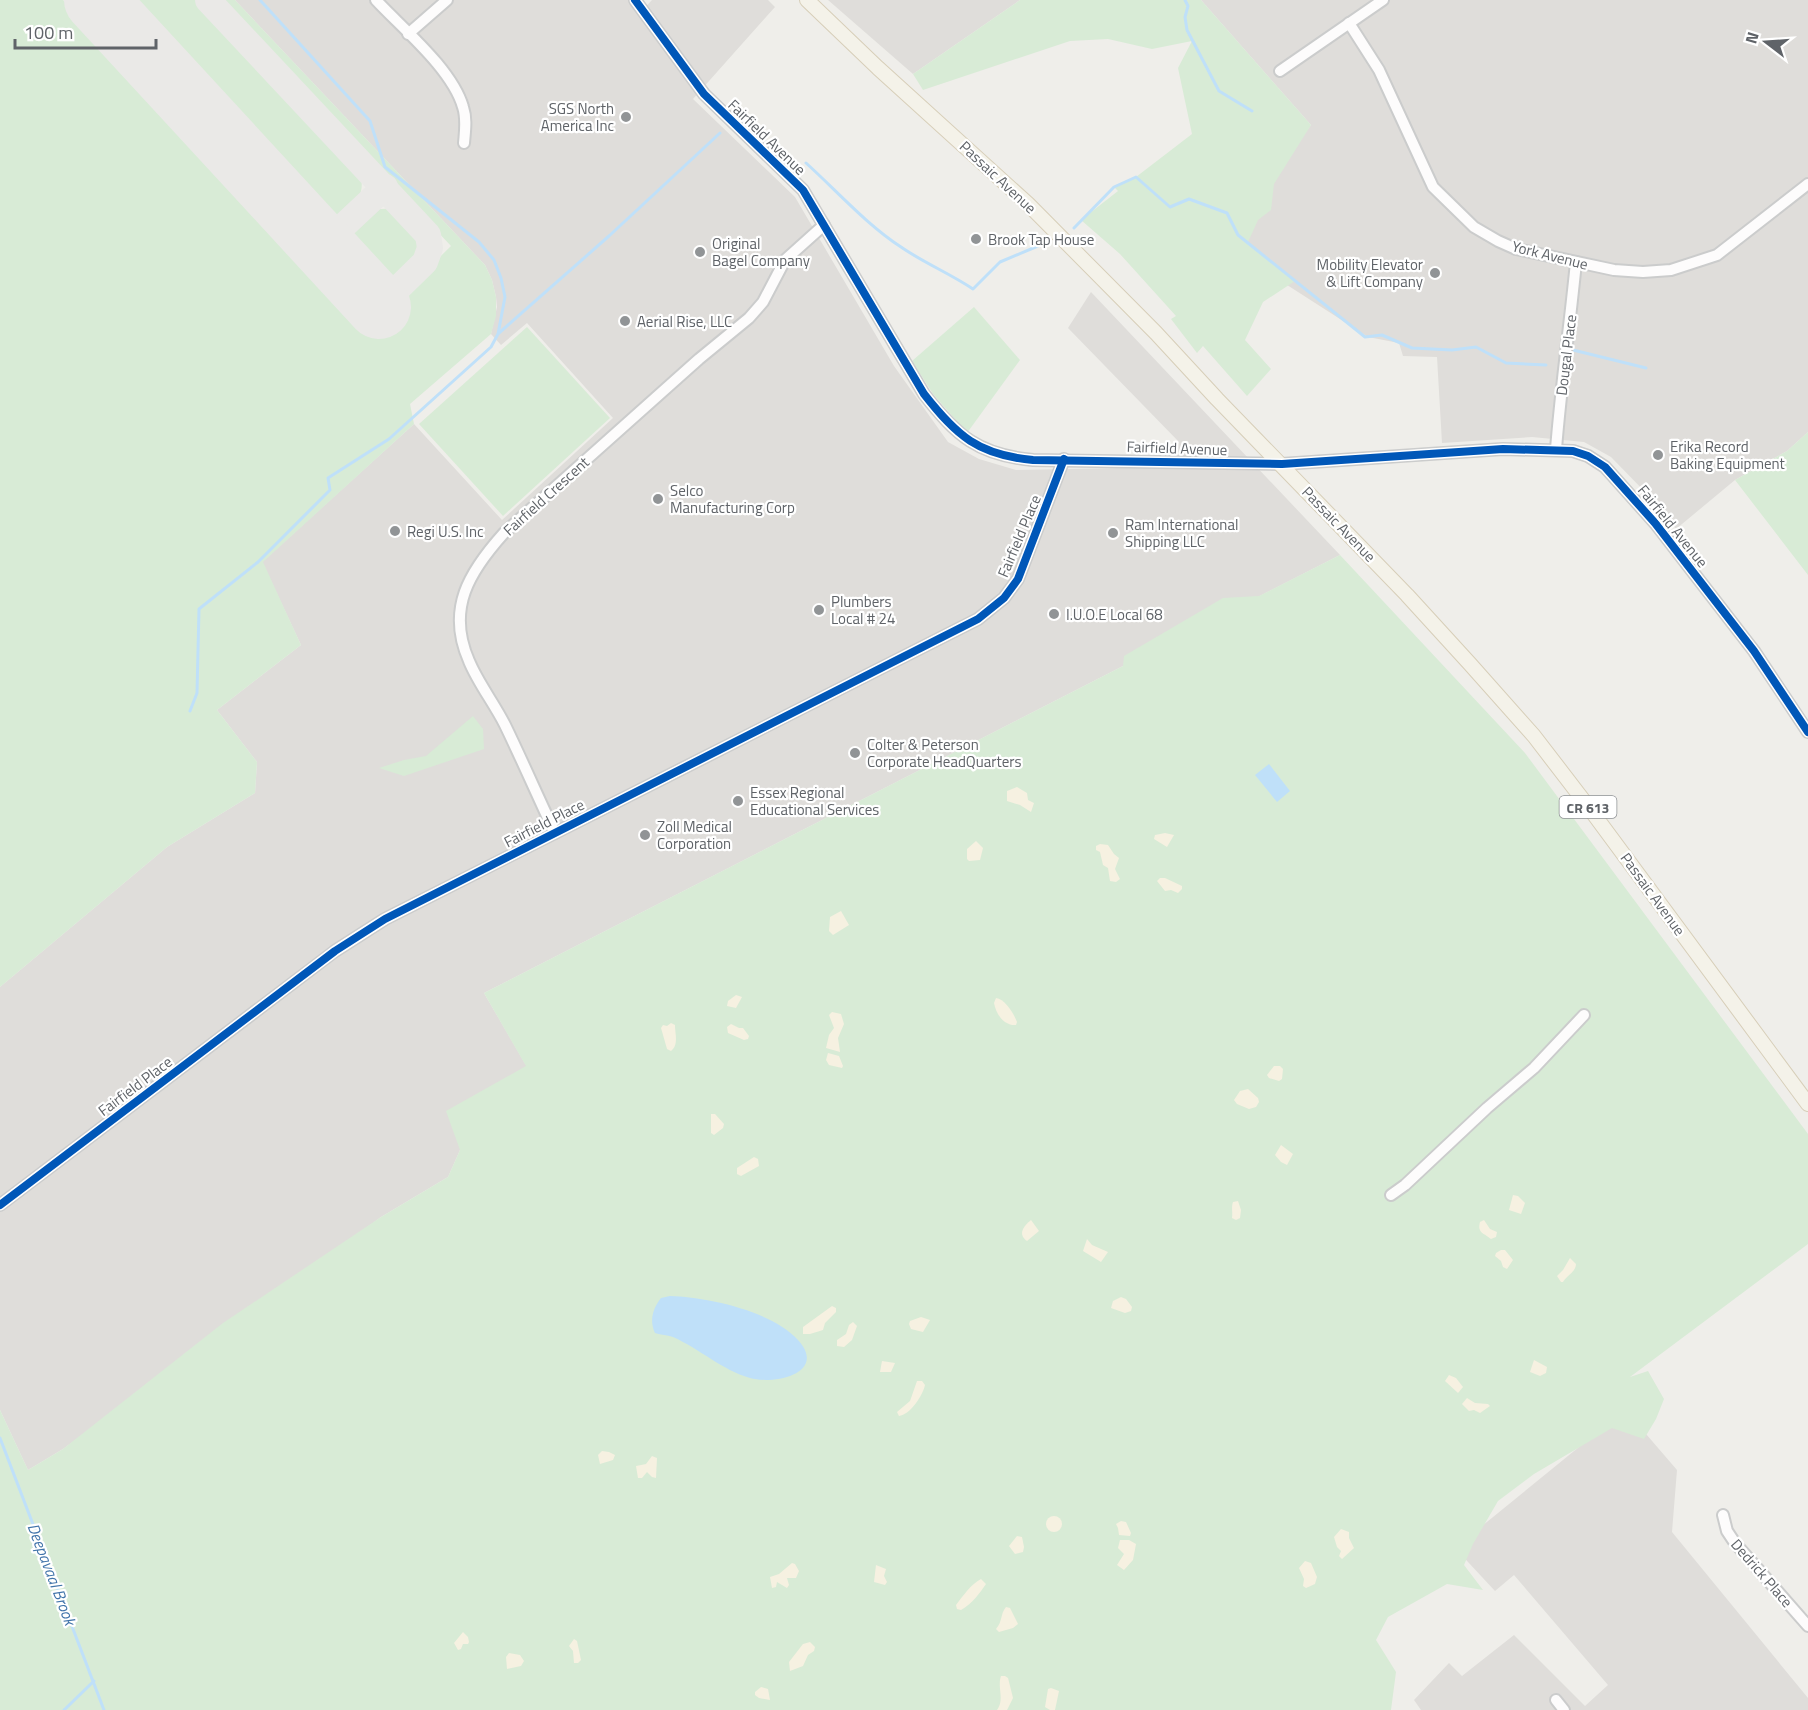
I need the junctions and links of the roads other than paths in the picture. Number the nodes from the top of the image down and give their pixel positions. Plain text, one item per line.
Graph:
1 (376, 0) edge
2 (447, 0) edge
3 (635, 0) edge
4 (807, 0) edge
5 (1383, 0) edge
6 (1349, 23) junction
7 (408, 34) junction
8 (1280, 71) dead end
9 (464, 143) dead end
10 (1808, 184) edge
11 (824, 225) junction
12 (1576, 262) junction
13 (1556, 449) junction
14 (1064, 459) junction
15 (1282, 465) junction
16 (1808, 732) edge
17 (555, 833) junction
18 (1584, 1015) dead end
19 (1808, 1104) edge
20 (1391, 1195) dead end
21 (0, 1205) edge
22 (1723, 1515) dead end
23 (1808, 1626) edge
24 (1556, 1700) dead end
25 (1564, 1710) edge

1 - 7 street
2 - 7 street
3 - 11 street, Fairfield Avenue
4 - 15 main road, Passaic Avenue / CR 613
5 - 6 street
6 - 8 street
6 - 12 street, York Avenue
7 - 9 street
10 - 12 street, York Avenue
11 - 14 street, Fairfield Avenue
11 - 17 street, Fairfield Crescent
12 - 13 street, Dougal Place
13 - 15 street, Fairfield Avenue
13 - 16 street, Fairfield Avenue
14 - 15 street, Fairfield Avenue
14 - 17 street, Fairfield Place
15 - 19 main road, Passaic Avenue / CR 613
17 - 21 street, Fairfield Place
18 - 20 street
22 - 23 street, Dedrick Place
24 - 25 street

